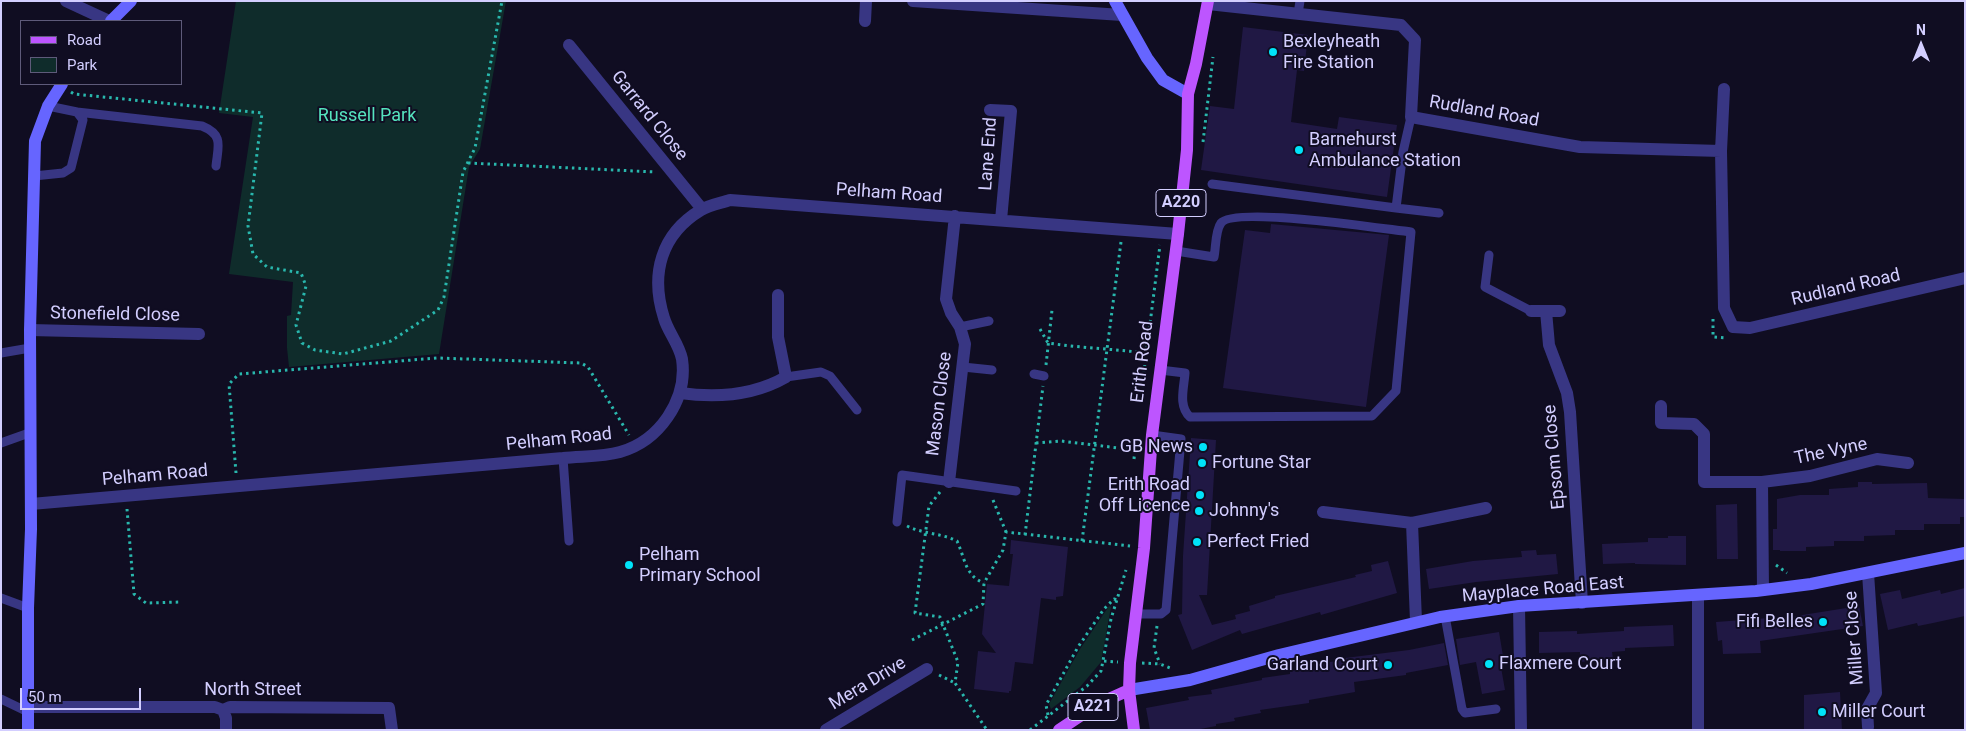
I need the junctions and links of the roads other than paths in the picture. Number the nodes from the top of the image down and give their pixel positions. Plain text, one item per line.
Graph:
1 (66, 1) edge
2 (131, 1) edge
3 (866, 1) edge
4 (913, 1) edge
5 (1115, 1) edge
6 (1208, 3) edge
7 (1299, 8) edge
8 (1122, 15) junction
9 (108, 20) edge
10 (111, 20) edge
11 (865, 21) dead end
12 (568, 45) dead end
13 (61, 85) edge
14 (1724, 88) dead end
15 (1188, 94) junction
16 (48, 106) junction
17 (990, 110) dead end
18 (77, 112) junction
19 (1411, 117) junction
20 (1722, 151) junction
21 (216, 166) dead end
22 (34, 176) junction
23 (1212, 184) dead end
24 (1396, 208) junction
25 (702, 209) junction
26 (1439, 213) dead end
27 (954, 216) junction
28 (1001, 220) junction
29 (1178, 234) junction
30 (1176, 251) junction
31 (1489, 255) dead end
32 (1965, 278) edge
33 (778, 295) dead end
34 (1531, 311) joint
35 (1546, 311) junction
36 (1560, 311) dead end
37 (989, 321) dead end
38 (960, 327) junction
39 (30, 330) junction
40 (199, 334) dead end
41 (30, 348) junction
42 (1, 353) edge
43 (963, 367) junction
44 (992, 370) dead end
45 (1160, 370) junction
46 (1034, 374) dead end
47 (1044, 376) road end
48 (786, 377) junction
49 (680, 393) junction
50 (1661, 406) dead end
51 (857, 410) dead end
52 (29, 433) junction
53 (1152, 435) junction
54 (1, 443) edge
55 (563, 458) junction
56 (1908, 463) dead end
57 (949, 482) junction
58 (1762, 482) junction
59 (1016, 491) dead end
60 (31, 504) junction
61 (1486, 508) dead end
62 (1324, 512) dead end
63 (897, 522) road end
64 (1412, 523) junction
65 (569, 541) dead end
66 (1965, 553) edge
67 (1868, 573) junction
68 (1763, 590) junction
69 (1698, 596) junction
70 (1, 598) edge
71 (1582, 602) junction
72 (1519, 606) junction
73 (28, 608) junction
74 (1137, 614) junction
75 (1445, 616) junction
76 (1416, 621) junction
77 (928, 668) dead end
78 (1129, 690) junction
79 (1, 699) edge
80 (1496, 709) dead end
81 (28, 710) junction
82 (223, 710) junction
83 (1868, 727) dead end
84 (28, 730) edge
85 (226, 730) edge
86 (392, 730) edge
87 (826, 730) edge
88 (1060, 730) edge
89 (1134, 730) edge
90 (1521, 730) edge
91 (1698, 730) edge

1 - 9 street
2 - 10 street
3 - 11 street
4 - 8 street
5 - 8 street
6 - 7 street, Rudland Road
6 - 15 main road, Erith Road / A220
7 - 19 street, Rudland Road
8 - 15 street
12 - 25 street, Garrard Close
13 - 16 street
14 - 20 street, Rudland Road
15 - 29 main road, Erith Road / A220
16 - 18 lane
16 - 22 street
17 - 28 street, Lane End
18 - 21 lane
18 - 22 lane
19 - 20 street, Rudland Road
19 - 24 lane
20 - 32 street, Rudland Road
22 - 39 street
23 - 24 lane
24 - 26 lane
25 - 27 street, Pelham Road
25 - 49 street, Pelham Road
27 - 28 street, Pelham Road
27 - 38 street, Mason Close
28 - 29 street, Pelham Road
29 - 30 main road, Erith Road / A220
30 - 45 main road, Erith Road / A220
30 - 45 lane
31 - 34 lane
33 - 48 street
34 - 35 street
35 - 36 street
35 - 71 street, Epsom Close
37 - 38 lane
38 - 43 street, Mason Close
39 - 40 street, Stonefield Close
39 - 41 street
41 - 42 lane
41 - 52 street
43 - 44 lane
43 - 57 street, Mason Close
45 - 53 main road, Erith Road / A220
46 - 47 lane
48 - 49 street
48 - 51 lane
49 - 55 street, Pelham Road
50 - 58 street, The Vyne
52 - 54 lane
52 - 60 street
53 - 74 main road, Erith Road / A220
53 - 74 lane
55 - 60 street, Pelham Road
55 - 65 lane
56 - 58 street, The Vyne
57 - 59 lane
57 - 63 lane
58 - 68 street
60 - 73 street
61 - 64 street
62 - 64 street
64 - 76 street
66 - 67 street, Mayplace Road East
67 - 68 street, Mayplace Road East
67 - 83 street, Miller Close
68 - 69 street, Mayplace Road East
69 - 71 street, Mayplace Road East
69 - 91 street
70 - 73 lane
71 - 72 street, Mayplace Road East
72 - 75 street, Mayplace Road East
72 - 90 street
73 - 81 street
74 - 78 main road, Erith Road / A220
75 - 76 street, Mayplace Road East
75 - 80 lane
76 - 78 street, Mayplace Road East
77 - 87 street, Mera Drive
78 - 88 main road, A221
78 - 89 main road, Erith Road / A220
79 - 81 lane
81 - 82 street, North Street
81 - 84 street
82 - 85 street
82 - 86 street, North Street

